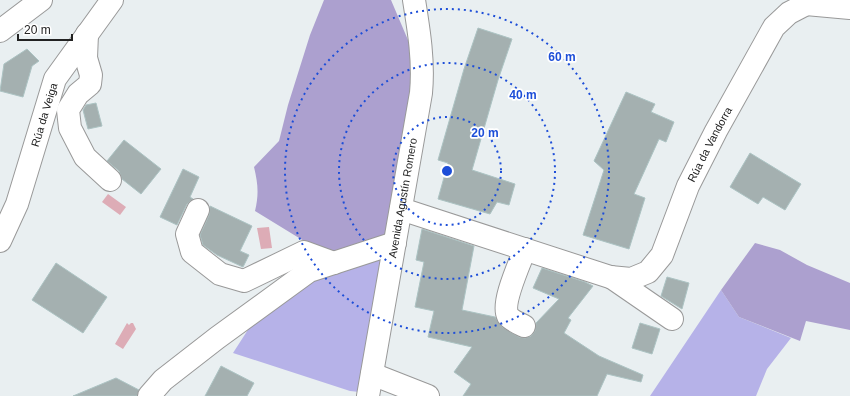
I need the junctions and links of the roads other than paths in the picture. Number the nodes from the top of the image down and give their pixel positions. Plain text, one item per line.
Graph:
1 (41, 0) edge
2 (112, 0) edge
3 (414, 0) edge
4 (810, 2) edge
5 (850, 8) edge
6 (0, 31) edge
7 (87, 34) junction
8 (110, 180) dead end
9 (401, 209) junction
10 (198, 210) dead end
11 (1, 233) edge
12 (395, 243) junction
13 (525, 249) junction
14 (334, 263) junction
15 (610, 277) junction
16 (672, 319) dead end
17 (524, 326) dead end
18 (372, 374) junction
19 (401, 391) edge
20 (149, 396) edge
21 (368, 396) edge
22 (428, 396) edge

1 - 6 street
2 - 7 street, Rúa da Veiga
3 - 9 street, Avenida Agustín Romero
4 - 5 street
4 - 15 street, Rúa da Vandorra
7 - 8 street
7 - 11 street, Rúa da Veiga
9 - 12 street, Avenida Agustín Romero
9 - 13 street, Rúa da Vandorra
10 - 14 street
12 - 14 street
12 - 18 street, Avenida Agustín Romero
13 - 15 street, Rúa da Vandorra
13 - 17 street
14 - 20 street
15 - 16 street, Rúa da Vandorra
18 - 19 street
18 - 21 street, Avenida Agustín Romero
19 - 22 street

